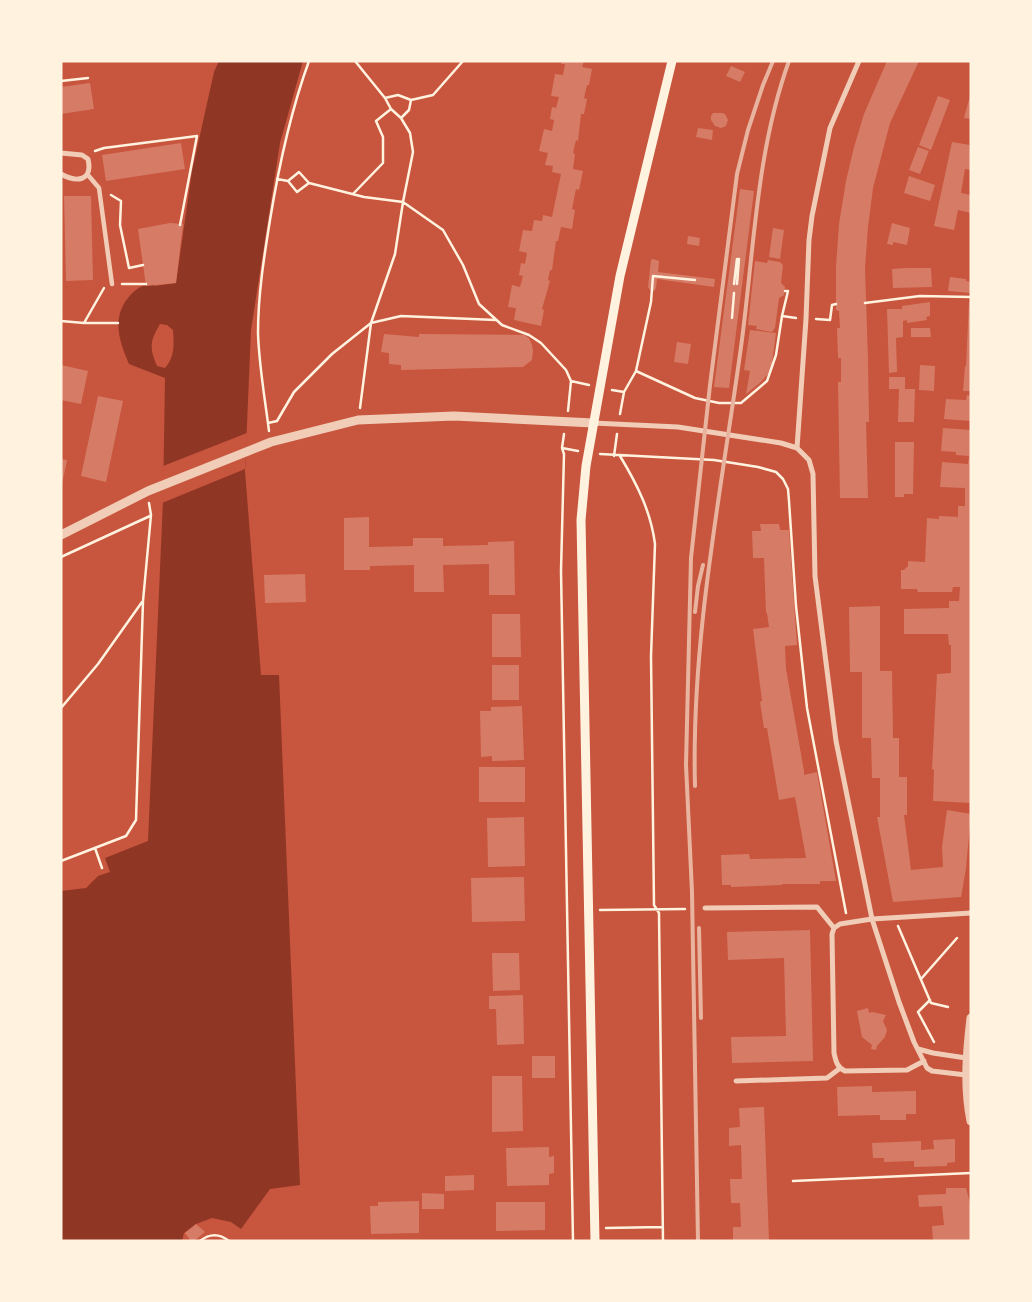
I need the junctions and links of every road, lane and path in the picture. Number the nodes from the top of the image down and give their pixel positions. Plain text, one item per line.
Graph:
1 (308, 61) edge
2 (355, 61) edge
3 (462, 61) edge
4 (672, 61) edge
5 (859, 61) edge
6 (88, 78) dead end
7 (61, 82) edge
8 (385, 98) junction
9 (411, 100) junction
10 (391, 109) junction
11 (401, 118) junction
12 (61, 153) edge
13 (82, 155) junction
14 (61, 174) edge
15 (88, 175) junction
16 (277, 178) junction
17 (288, 181) junction
18 (308, 183) junction
19 (99, 188) junction
20 (354, 194) junction
21 (403, 202) junction
22 (180, 225) dead end
23 (738, 259) dead end
24 (143, 265) dead end
25 (695, 280) dead end
26 (112, 284) junction
27 (146, 284) dead end
28 (736, 284) dead end
29 (784, 291) dead end
30 (734, 293) dead end
31 (971, 297) edge
32 (865, 303) dead end
33 (836, 304) dead end
34 (782, 316) junction
35 (732, 318) dead end
36 (806, 319) junction
37 (497, 320) junction
38 (61, 321) edge
39 (84, 323) junction
40 (118, 323) dead end
41 (371, 323) junction
42 (636, 371) junction
43 (599, 387) junction
44 (624, 392) dead end
45 (358, 420) junction
46 (268, 423) junction
47 (593, 423) junction
48 (271, 442) junction
49 (562, 448) dead end
50 (797, 448) junction
51 (614, 456) dead end
52 (620, 456) junction
53 (148, 491) junction
54 (151, 516) junction
55 (61, 535) edge
56 (61, 557) edge
57 (143, 601) junction
58 (61, 708) edge
59 (95, 848) junction
60 (61, 861) edge
61 (102, 868) dead end
62 (705, 908) dead end
63 (657, 909) junction
64 (685, 909) dead end
65 (589, 910) junction
66 (971, 913) edge
67 (894, 918) junction
68 (872, 919) junction
69 (848, 922) junction
70 (834, 928) junction
71 (956, 938) dead end
72 (920, 979) junction
73 (930, 1000) junction
74 (948, 1007) dead end
75 (971, 1018) edge
76 (936, 1045) dead end
77 (918, 1049) junction
78 (966, 1058) junction
79 (924, 1061) junction
80 (839, 1068) junction
81 (966, 1075) junction
82 (736, 1081) dead end
83 (971, 1121) edge
84 (971, 1172) edge
85 (794, 1181) dead end
86 (662, 1227) junction
87 (595, 1228) junction
88 (200, 1241) edge
89 (229, 1241) edge
90 (573, 1241) edge
91 (595, 1241) edge
92 (663, 1241) edge

1 - 16 path
2 - 8 path
3 - 9 path
4 - 43 main road
5 - 36 street
6 - 7 path
8 - 9 path
8 - 10 path
9 - 11 path
10 - 11 path
10 - 20 path
11 - 21 path
12 - 13 street
13 - 15 street
13 - 22 path
14 - 15 street
15 - 19 street
16 - 17 path
16 - 46 path
17 - 18 path
17 - 18 path
18 - 20 path
19 - 24 path
19 - 26 street
20 - 21 path
21 - 37 path
21 - 41 path
23 - 28 path
25 - 42 path
26 - 27 path
26 - 39 path
29 - 34 path
30 - 35 path
31 - 32 path
33 - 36 path
34 - 36 path
34 - 42 path
36 - 50 street
37 - 41 path
37 - 43 path
38 - 39 path
39 - 40 path
41 - 45 path
41 - 46 path
42 - 44 path
43 - 47 main road
45 - 47 street
45 - 48 street
46 - 48 path
47 - 50 street
47 - 65 main road
48 - 53 street
49 - 90 path
50 - 68 street
51 - 52 path
52 - 63 path
52 - 69 path
53 - 54 path
53 - 55 street
54 - 56 path
54 - 57 path
57 - 58 path
57 - 59 path
59 - 60 path
59 - 61 path
62 - 70 street
63 - 64 path
63 - 65 path
63 - 86 path
65 - 87 main road
66 - 67 street
67 - 68 street
67 - 72 path
68 - 69 street
68 - 77 street
69 - 70 street
70 - 80 street
71 - 72 path
72 - 73 path
73 - 74 path
73 - 76 path
75 - 78 street
77 - 78 street
77 - 79 street
78 - 81 street
79 - 80 street
79 - 81 street
80 - 82 street
81 - 83 street
84 - 85 path
86 - 87 path
86 - 92 path
87 - 91 main road
88 - 89 path

